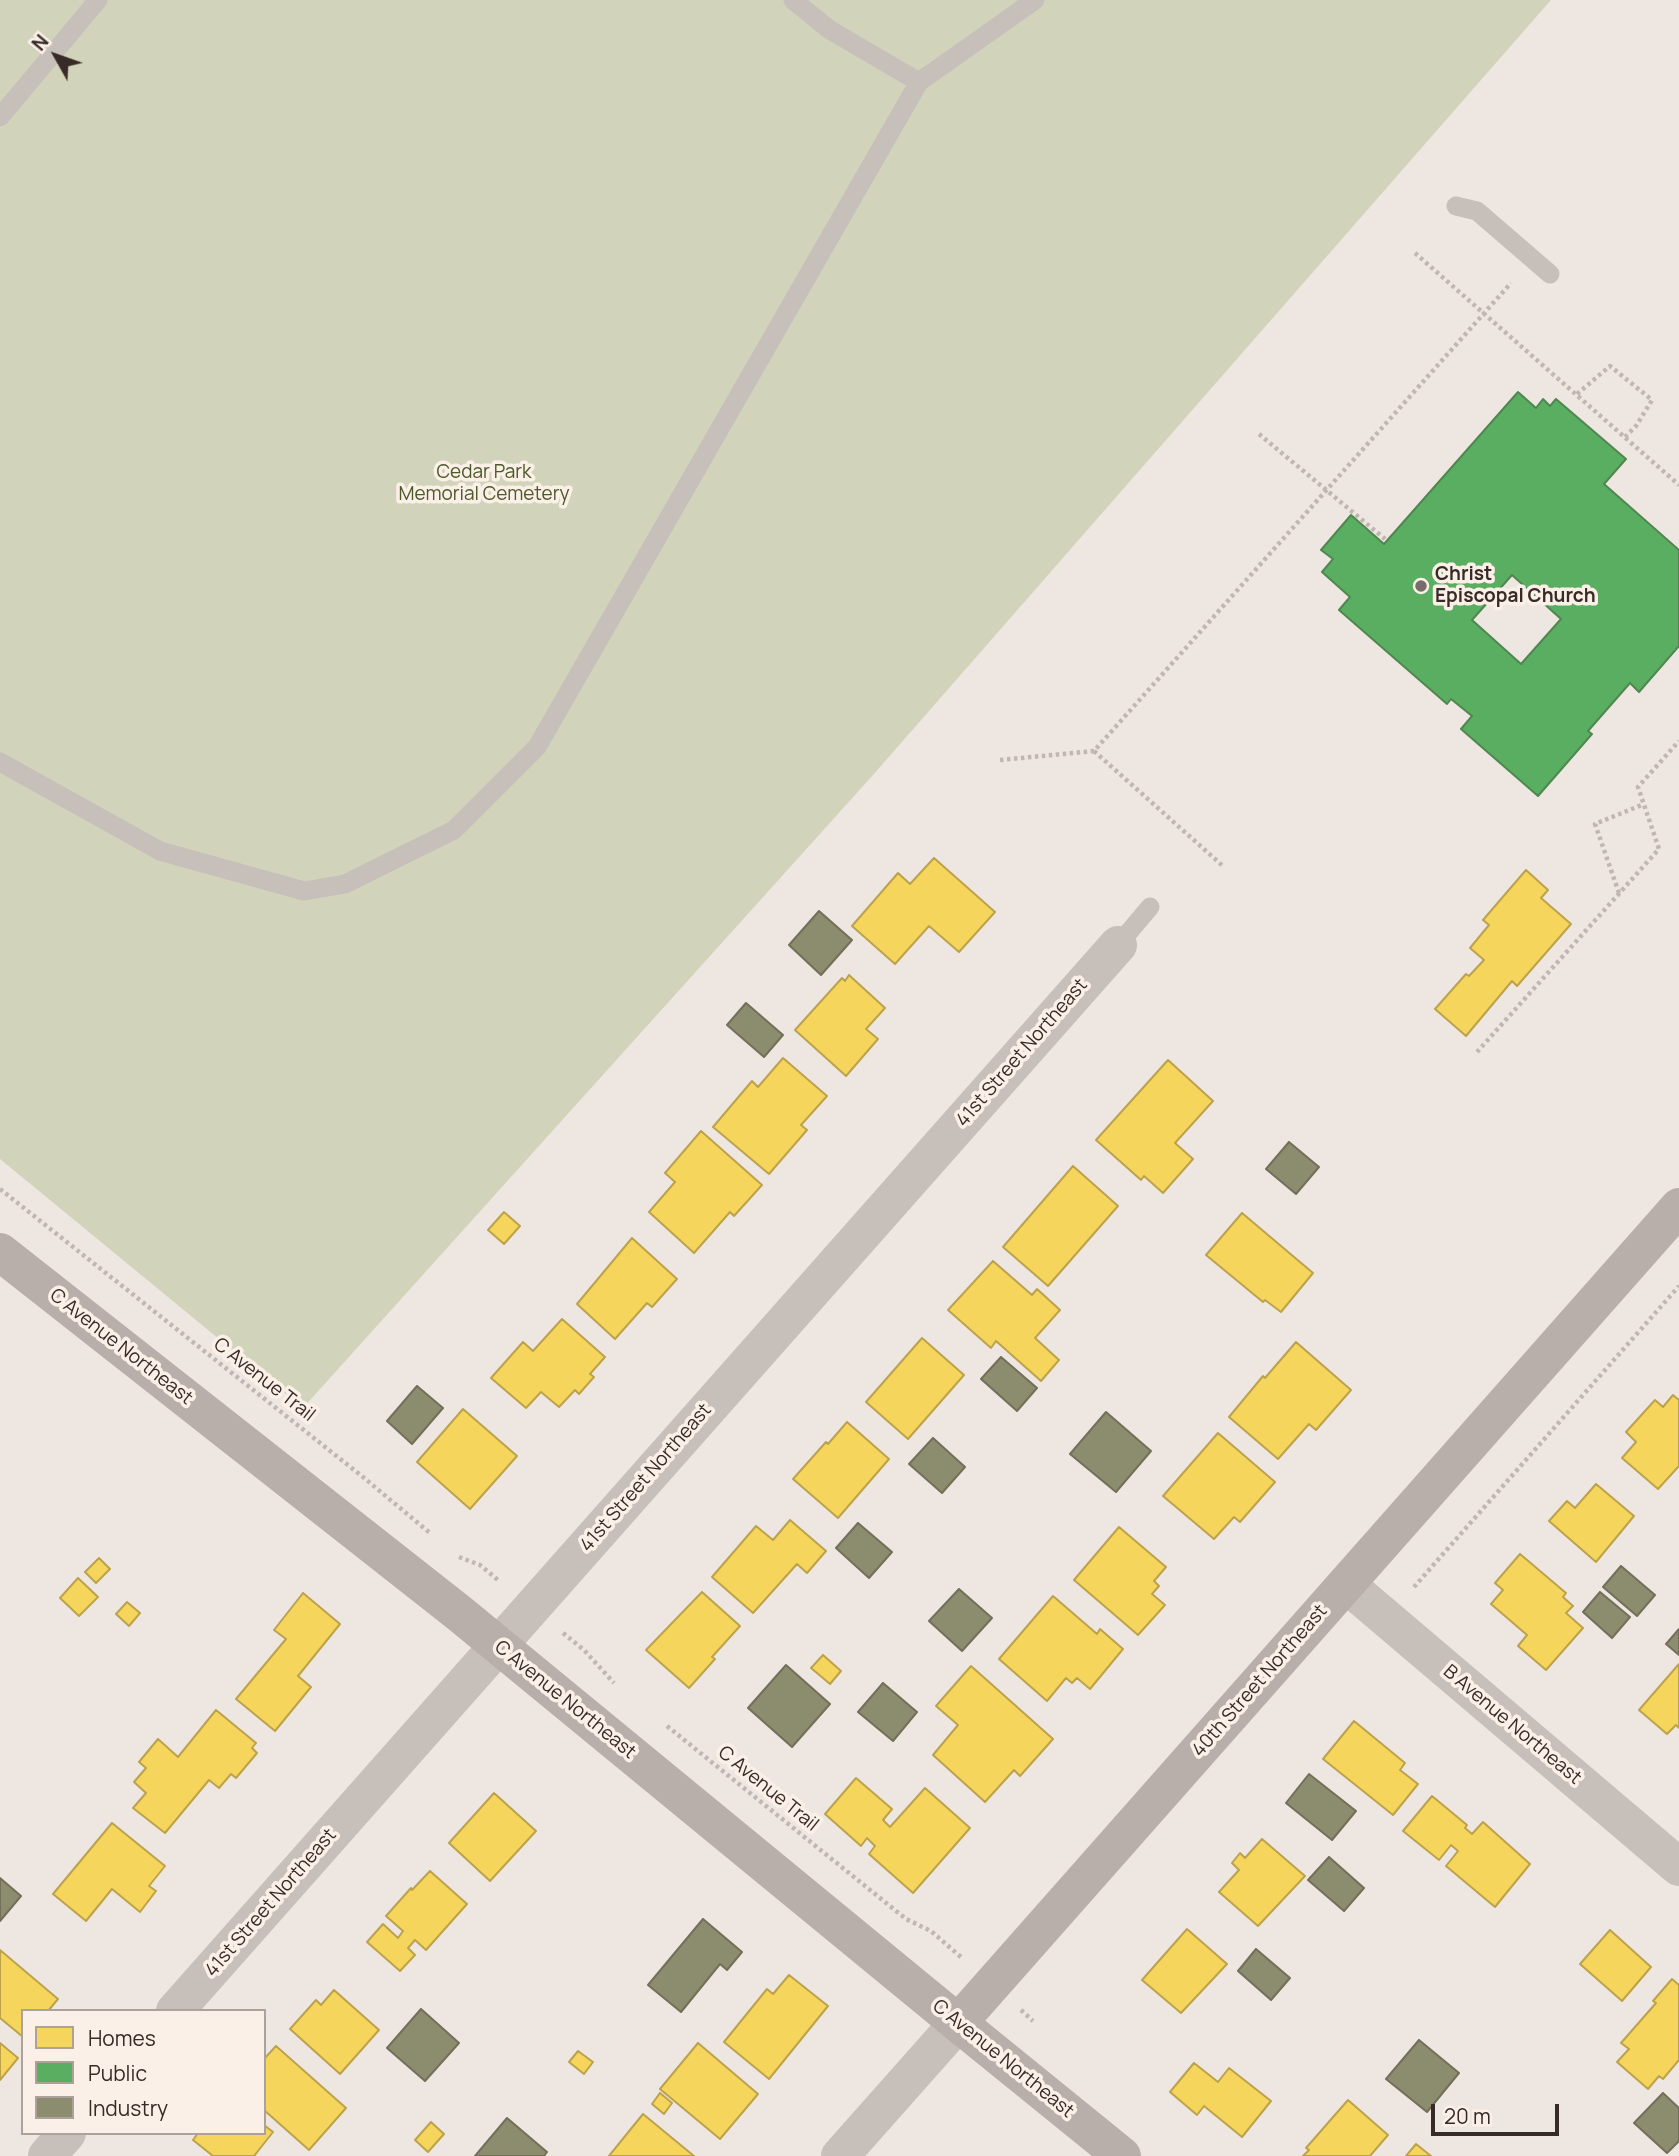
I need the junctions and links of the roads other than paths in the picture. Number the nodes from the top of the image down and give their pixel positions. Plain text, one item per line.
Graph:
1 (99, 0) edge
2 (793, 0) edge
3 (1035, 0) edge
4 (919, 82) junction
5 (0, 117) edge
6 (1456, 206) dead end
7 (1550, 274) dead end
8 (0, 762) edge
9 (1150, 907) dead end
10 (1118, 945) joint
11 (1679, 1207) edge
12 (0, 1252) edge
13 (1346, 1584) junction
14 (498, 1645) junction
15 (1679, 1867) edge
16 (177, 2009) edge
17 (958, 2023) junction
18 (65, 2135) edge
19 (47, 2156) edge
20 (840, 2156) edge
21 (1122, 2156) edge

1 - 5 lane
2 - 4 lane
3 - 4 lane
4 - 8 lane
6 - 7 lane
9 - 10 lane
10 - 14 street, 41st Street Northeast
11 - 13 street, 40th Street Northeast
12 - 14 street, C Avenue Northeast
13 - 15 street, B Avenue Northeast
13 - 17 street, 40th Street Northeast
14 - 16 street, 41st Street Northeast
14 - 17 street, C Avenue Northeast
17 - 20 street, 40th Street Northeast
17 - 21 street, C Avenue Northeast
18 - 19 street

